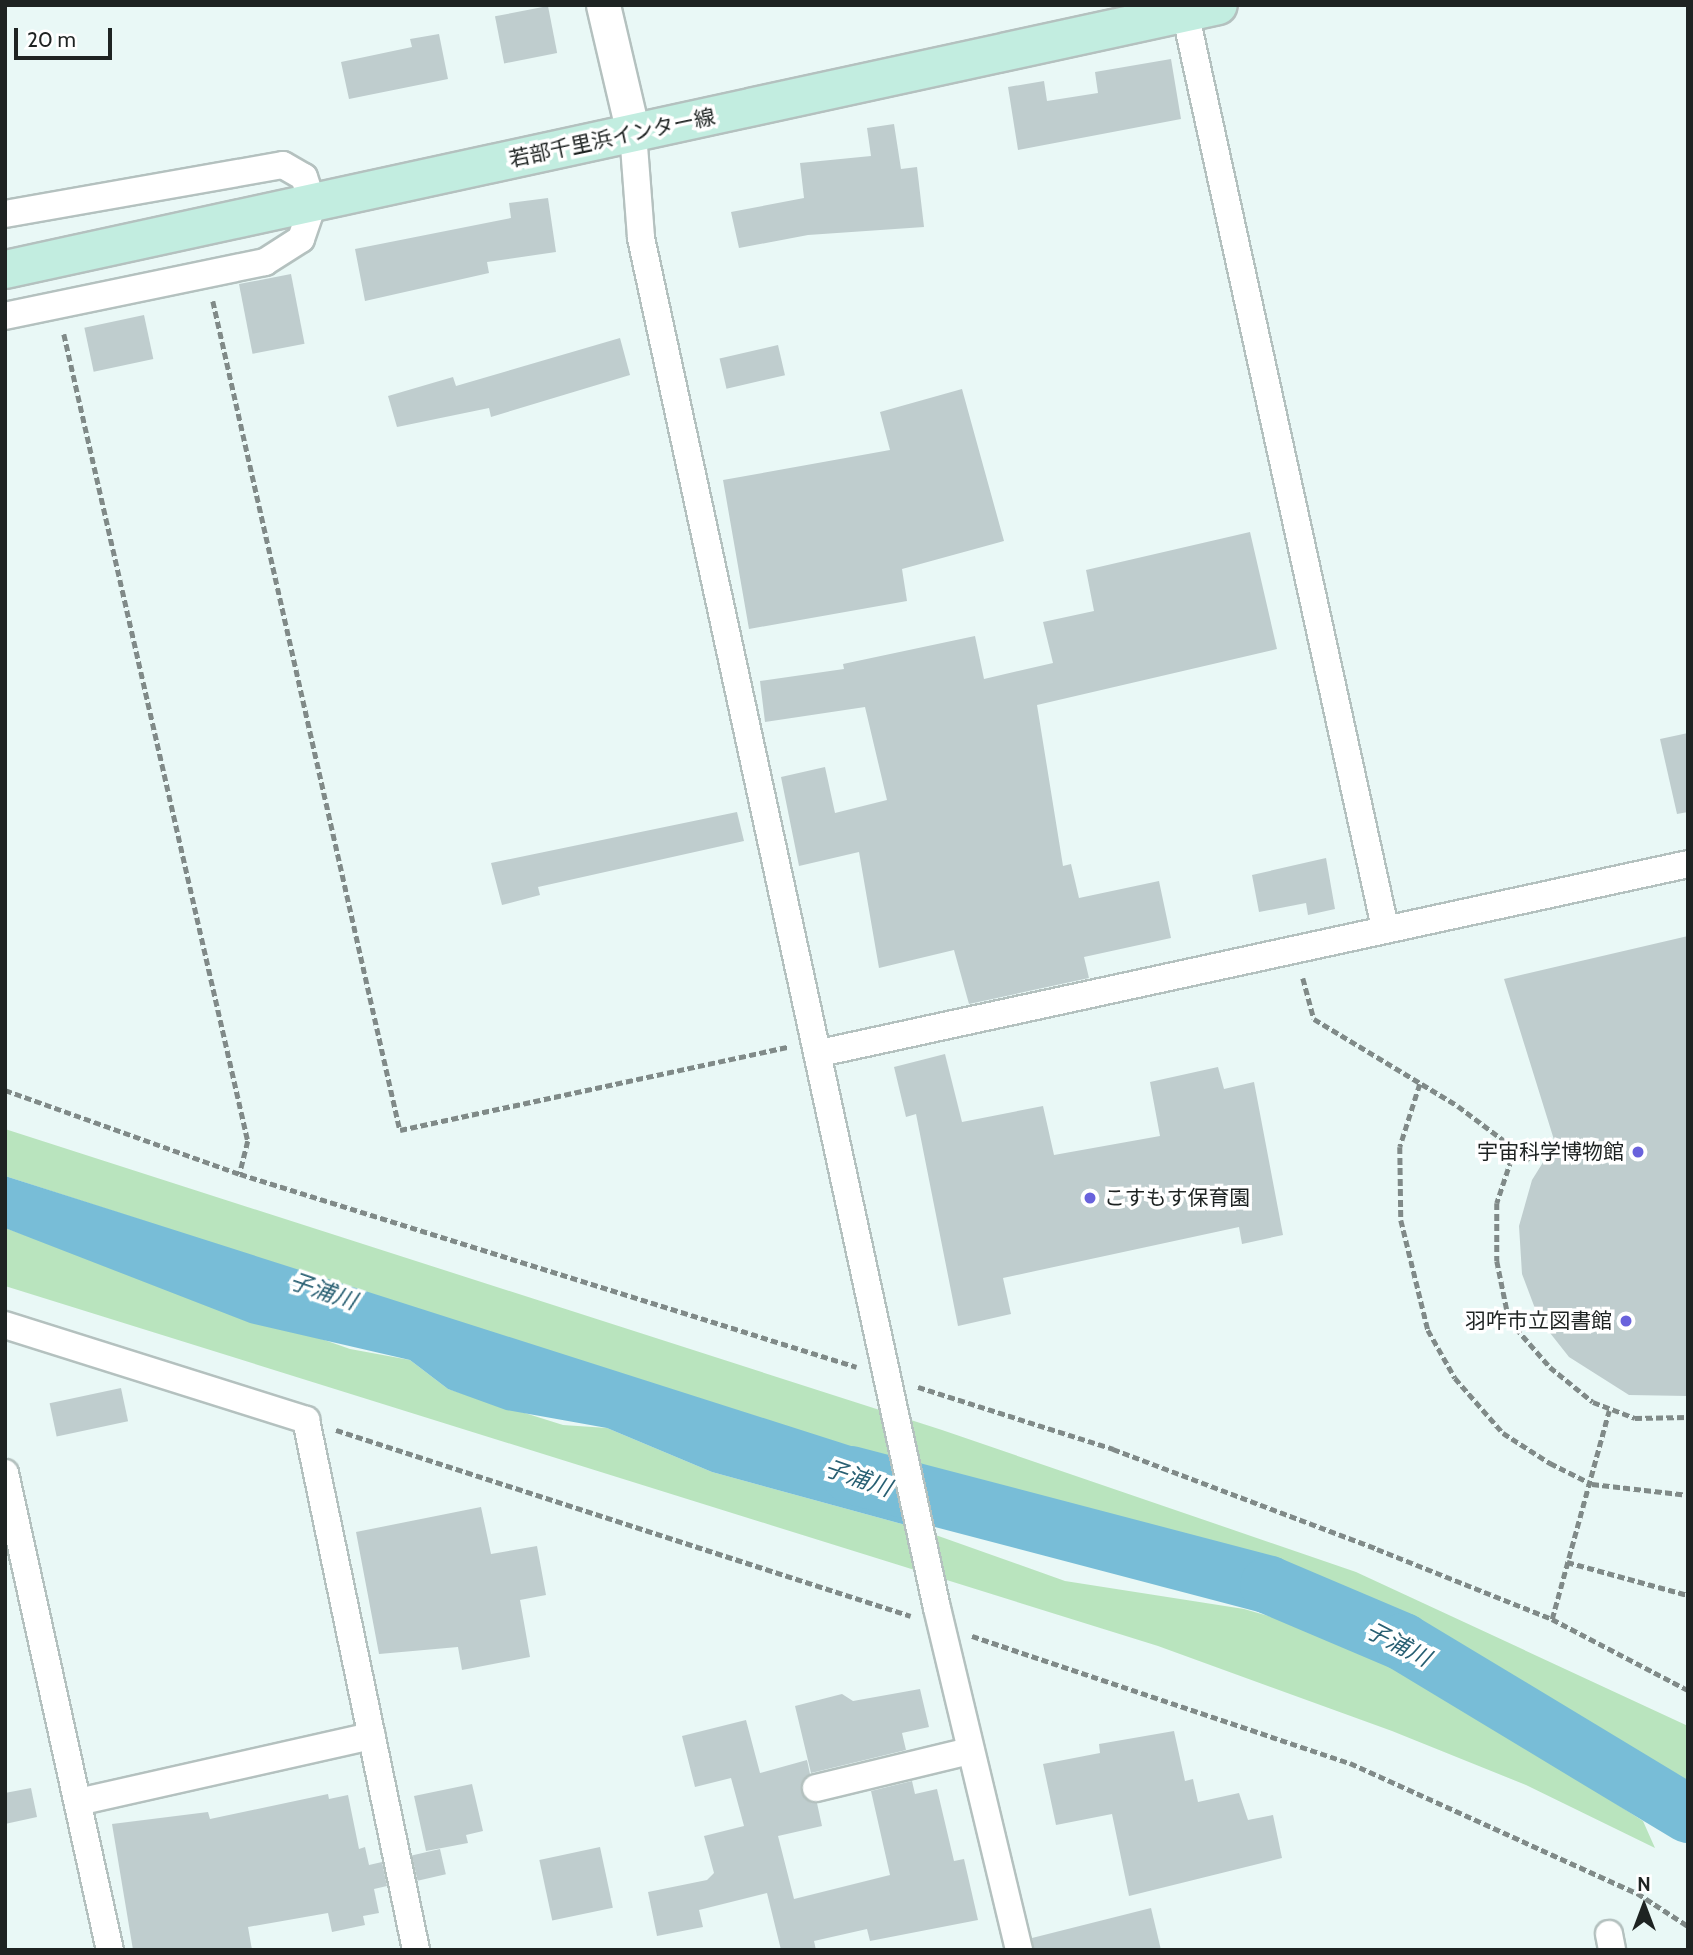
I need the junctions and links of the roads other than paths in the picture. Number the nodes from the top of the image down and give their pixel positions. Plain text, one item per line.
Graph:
1 (603, 5) edge
2 (1201, 9) edge
3 (633, 133) junction
4 (313, 204) junction
5 (5, 214) edge
6 (5, 269) edge
7 (5, 316) edge
8 (1688, 864) edge
9 (1385, 928) junction
10 (819, 1047) junction
11 (5, 1325) edge
12 (5, 1473) edge
13 (372, 1736) junction
14 (969, 1751) junction
15 (816, 1788) dead end
16 (78, 1802) junction
17 (110, 1950) edge
18 (416, 1950) edge
19 (1019, 1950) edge

1 - 3 street
2 - 3 main road, 若部千里浜インター線
2 - 9 street
3 - 4 main road, 若部千里浜インター線
3 - 10 street
4 - 5 street
4 - 6 main road, 若部千里浜インター線
4 - 7 street
8 - 9 street
9 - 10 street
10 - 14 street
11 - 13 street
12 - 16 street
13 - 16 street
13 - 18 street
14 - 15 street
14 - 19 street
16 - 17 street

